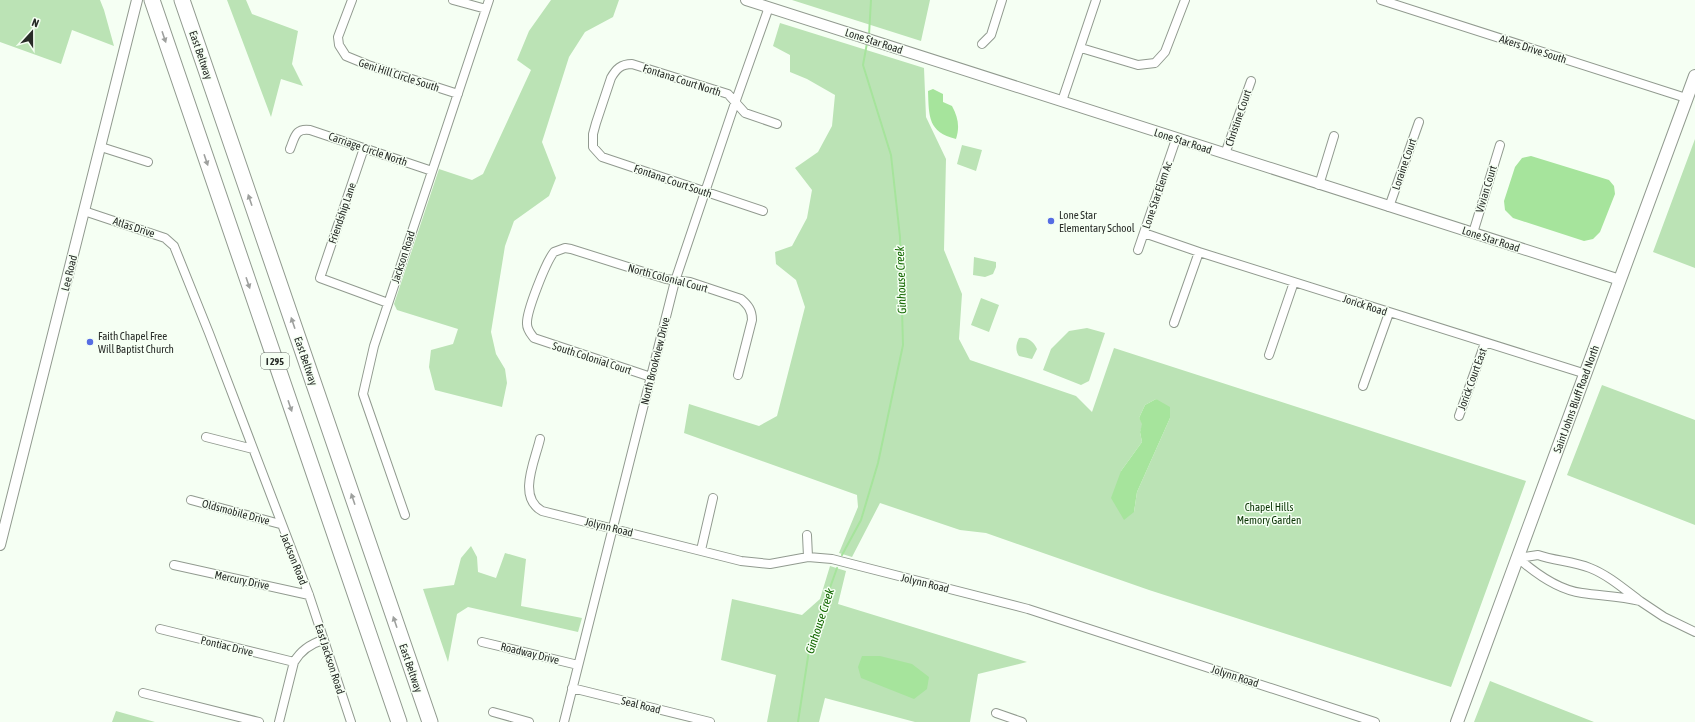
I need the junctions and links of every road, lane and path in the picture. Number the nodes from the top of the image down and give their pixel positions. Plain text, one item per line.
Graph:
1 (152, 0) edge
2 (182, 0) edge
3 (352, 0) edge
4 (453, 0) edge
5 (489, 0) edge
6 (746, 0) edge
7 (1002, 0) edge
8 (1096, 0) edge
9 (1185, 0) edge
10 (1381, 0) edge
11 (136, 2) edge
12 (769, 7) junction
13 (486, 9) junction
14 (982, 44) dead end
15 (1081, 48) junction
16 (1695, 76) edge
17 (1250, 81) dead end
18 (458, 94) junction
19 (1686, 98) junction
20 (1062, 101) junction
21 (735, 103) junction
22 (1419, 122) dead end
23 (777, 124) dead end
24 (1334, 136) dead end
25 (1176, 139) junction
26 (592, 141) joint
27 (1500, 145) dead end
28 (101, 147) junction
29 (364, 148) junction
30 (290, 149) dead end
31 (1225, 154) junction
32 (148, 162) dead end
33 (432, 171) junction
34 (1319, 185) junction
35 (705, 191) junction
36 (1390, 207) junction
37 (84, 211) junction
38 (763, 211) dead end
39 (1144, 233) junction
40 (1473, 233) junction
41 (1138, 250) dead end
42 (1199, 252) junction
43 (177, 253) joint
44 (1620, 280) junction
45 (674, 281) junction
46 (1294, 282) junction
47 (388, 303) junction
48 (1389, 313) junction
49 (1174, 323) dead end
50 (534, 338) joint
51 (1485, 343) junction
52 (1269, 355) dead end
53 (1586, 374) junction
54 (738, 376) dead end
55 (650, 377) junction
56 (1364, 386) dead end
57 (1459, 416) dead end
58 (206, 437) dead end
59 (540, 440) dead end
60 (253, 449) junction
61 (713, 498) dead end
62 (191, 500) dead end
63 (405, 515) dead end
64 (280, 524) junction
65 (614, 528) junction
66 (807, 535) dead end
67 (0, 545) edge
68 (701, 550) junction
69 (808, 557) junction
70 (1518, 558) junction
71 (174, 565) dead end
72 (309, 595) junction
73 (1640, 601) junction
74 (160, 629) dead end
75 (1695, 632) edge
76 (323, 640) junction
77 (482, 642) dead end
78 (294, 662) junction
79 (578, 665) junction
80 (572, 688) junction
81 (143, 693) dead end
82 (493, 712) dead end
83 (996, 713) dead end
84 (259, 722) edge
85 (279, 722) edge
86 (351, 722) edge
87 (399, 722) edge
88 (430, 722) edge
89 (529, 722) edge
90 (564, 722) edge
91 (710, 722) edge
92 (1022, 722) edge
93 (1375, 722) edge
94 (1457, 722) edge

1 -> 87 highway, I 295
88 -> 2 highway, East Beltway / I 295
3 - 18 street, Geni Hill Circle South
4 - 13 street
5 - 13 street, Jackson Road
6 - 12 street, Lone Star Road
7 - 14 street
8 - 15 street
9 - 15 street
10 - 19 street, Akers Drive South
11 - 28 street, Lee Road
12 - 20 street, Lone Star Road
12 - 21 street, North Brookview Drive
13 - 18 street, Jackson Road
15 - 20 street
16 - 19 main road, Saint Johns Bluff Road North
17 - 31 street, Christine Court
18 - 33 street, Jackson Road
19 - 44 main road, Saint Johns Bluff Road North
20 - 25 street, Lone Star Road
21 - 23 street, Fontana Court North
21 - 26 street, Fontana Court North
21 - 35 street, North Brookview Drive
22 - 36 street, Loraine Court
24 - 34 street
25 - 31 street, Lone Star Road
25 - 39 street, Lone Star Elem Ac
26 - 35 street, Fontana Court South
27 - 40 street, Vivian Court
28 - 32 street
28 - 37 street, Lee Road
29 - 30 street, Carriage Circle North
29 - 33 street, Carriage Circle North
29 - 47 street, Friendship Lane
31 - 34 street, Lone Star Road
33 - 47 street, Jackson Road
34 - 36 street, Lone Star Road
35 - 38 street, Fontana Court South
35 - 45 street, North Brookview Drive
36 - 40 street, Lone Star Road
37 - 43 street, Atlas Drive
37 - 67 street, Lee Road
39 - 41 street, Lone Star Elem Ac
39 - 42 street, Jorick Road
40 - 44 street, Lone Star Road
42 - 46 street, Jorick Road
42 - 49 street
43 - 60 street, Jackson Road
44 - 53 main road, Saint Johns Bluff Road North
45 - 50 street, North Colonial Court
45 - 54 street, North Colonial Court
45 - 55 street, North Brookview Drive
46 - 48 street, Jorick Road
46 - 52 street
47 - 63 street, Jackson Road
48 - 51 street, Jorick Road
48 - 56 street
50 - 55 street, South Colonial Court
51 - 53 street, Jorick Road
51 - 57 street, Jorick Court East
53 - 70 main road, Saint Johns Bluff Road North
55 - 65 street, North Brookview Drive
58 - 60 street
59 - 65 street, Jolynn Road
60 - 64 street, Jackson Road
61 - 68 street
62 - 64 street, Oldsmobile Drive
64 - 72 street, Jackson Road
65 - 68 street, Jolynn Road
65 - 79 street, North Brookview Drive
66 - 69 street
68 - 69 street, Jolynn Road
69 - 93 street, Jolynn Road
70 - 73 street
70 - 73 street
70 - 94 main road, Saint Johns Bluff Road North
71 - 72 street, Mercury Drive
72 - 76 street, East Jackson Road
73 - 75 street
74 - 78 street, Pontiac Drive
76 - 78 street
76 - 86 street, East Jackson Road
77 - 79 street, Roadway Drive
78 - 85 street
79 - 80 street, North Brookview Drive
80 - 90 street, North Brookview Drive
80 - 91 street, Seal Road
81 - 84 street
82 - 89 street
83 - 92 street

